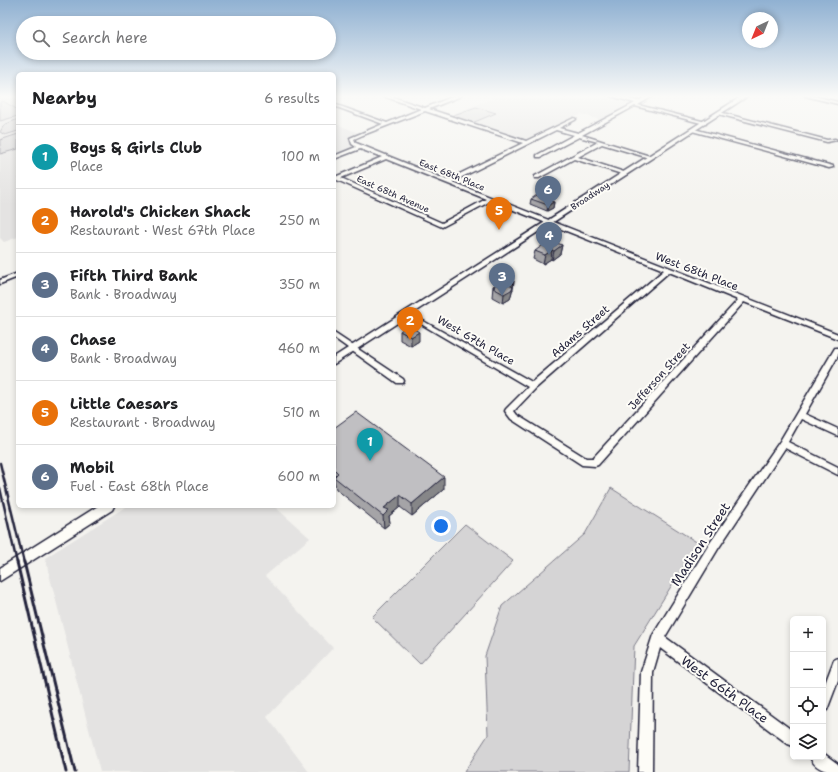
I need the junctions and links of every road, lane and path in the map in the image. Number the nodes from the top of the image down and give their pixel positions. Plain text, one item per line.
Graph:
1 (366, 132) edge
2 (494, 132) edge
3 (546, 132) edge
4 (569, 132) edge
5 (585, 132) edge
6 (691, 132) edge
7 (702, 132) edge
8 (792, 132) edge
9 (579, 135) junction
10 (835, 140) dead end
11 (525, 142) junction
12 (602, 142) junction
13 (360, 147) junction
14 (539, 156) dead end
15 (336, 157) edge
16 (387, 157) junction
17 (573, 157) junction
18 (651, 157) junction
19 (831, 167) dead end
20 (625, 174) junction
21 (538, 177) dead end
22 (336, 179) edge
23 (447, 182) junction
24 (490, 199) junction
25 (550, 222) junction
26 (668, 270) junction
27 (16, 276) edge
28 (0, 282) edge
29 (743, 299) junction
30 (407, 314) junction
31 (336, 336) edge
32 (838, 337) edge
33 (354, 348) junction
34 (838, 350) edge
35 (336, 360) edge
36 (400, 381) dead end
37 (533, 386) junction
38 (509, 411) joint
39 (800, 415) junction
40 (838, 433) edge
41 (783, 443) junction
42 (838, 471) edge
43 (105, 508) edge
44 (0, 575) edge
45 (657, 639) junction
46 (838, 664) edge
47 (826, 698) edge
48 (790, 737) edge
49 (821, 760) edge
50 (646, 772) edge
51 (837, 772) edge

1 - 13 street, East 68th Place
2 - 11 street
3 - 11 street
4 - 9 street
5 - 9 street
6 - 18 main road, Broadway
7 - 19 street
8 - 10 street
9 - 12 street
9 - 14 street
11 - 23 street
12 - 17 street
12 - 18 street
13 - 15 street
13 - 16 street, East 68th Place
16 - 22 street
16 - 23 street, East 68th Place
17 - 20 street
17 - 21 street
18 - 20 main road, Broadway
20 - 25 main road, Broadway
22 - 24 street, East 68th Avenue
23 - 24 street, East 68th Place
24 - 25 street, East 68th Place
25 - 26 street, West 68th Place
25 - 30 main road, Broadway
26 - 29 street, West 68th Place
26 - 37 street, Adams Street
27 - 28 street
29 - 32 street, West 68th Place
29 - 38 street, Jefferson Street
30 - 33 main road, Broadway
30 - 37 street, West 67th Place
31 - 33 street
33 - 35 main road, Broadway
33 - 36 street
34 - 39 street, Madison Street
37 - 38 street, Adams Street
39 - 40 street
39 - 41 street, Madison Street
41 - 42 street
41 - 45 street, Madison Street
43 - 44 main road
45 - 48 street, West 66th Place
45 - 50 street, Madison Street
46 - 47 street
49 - 51 street

